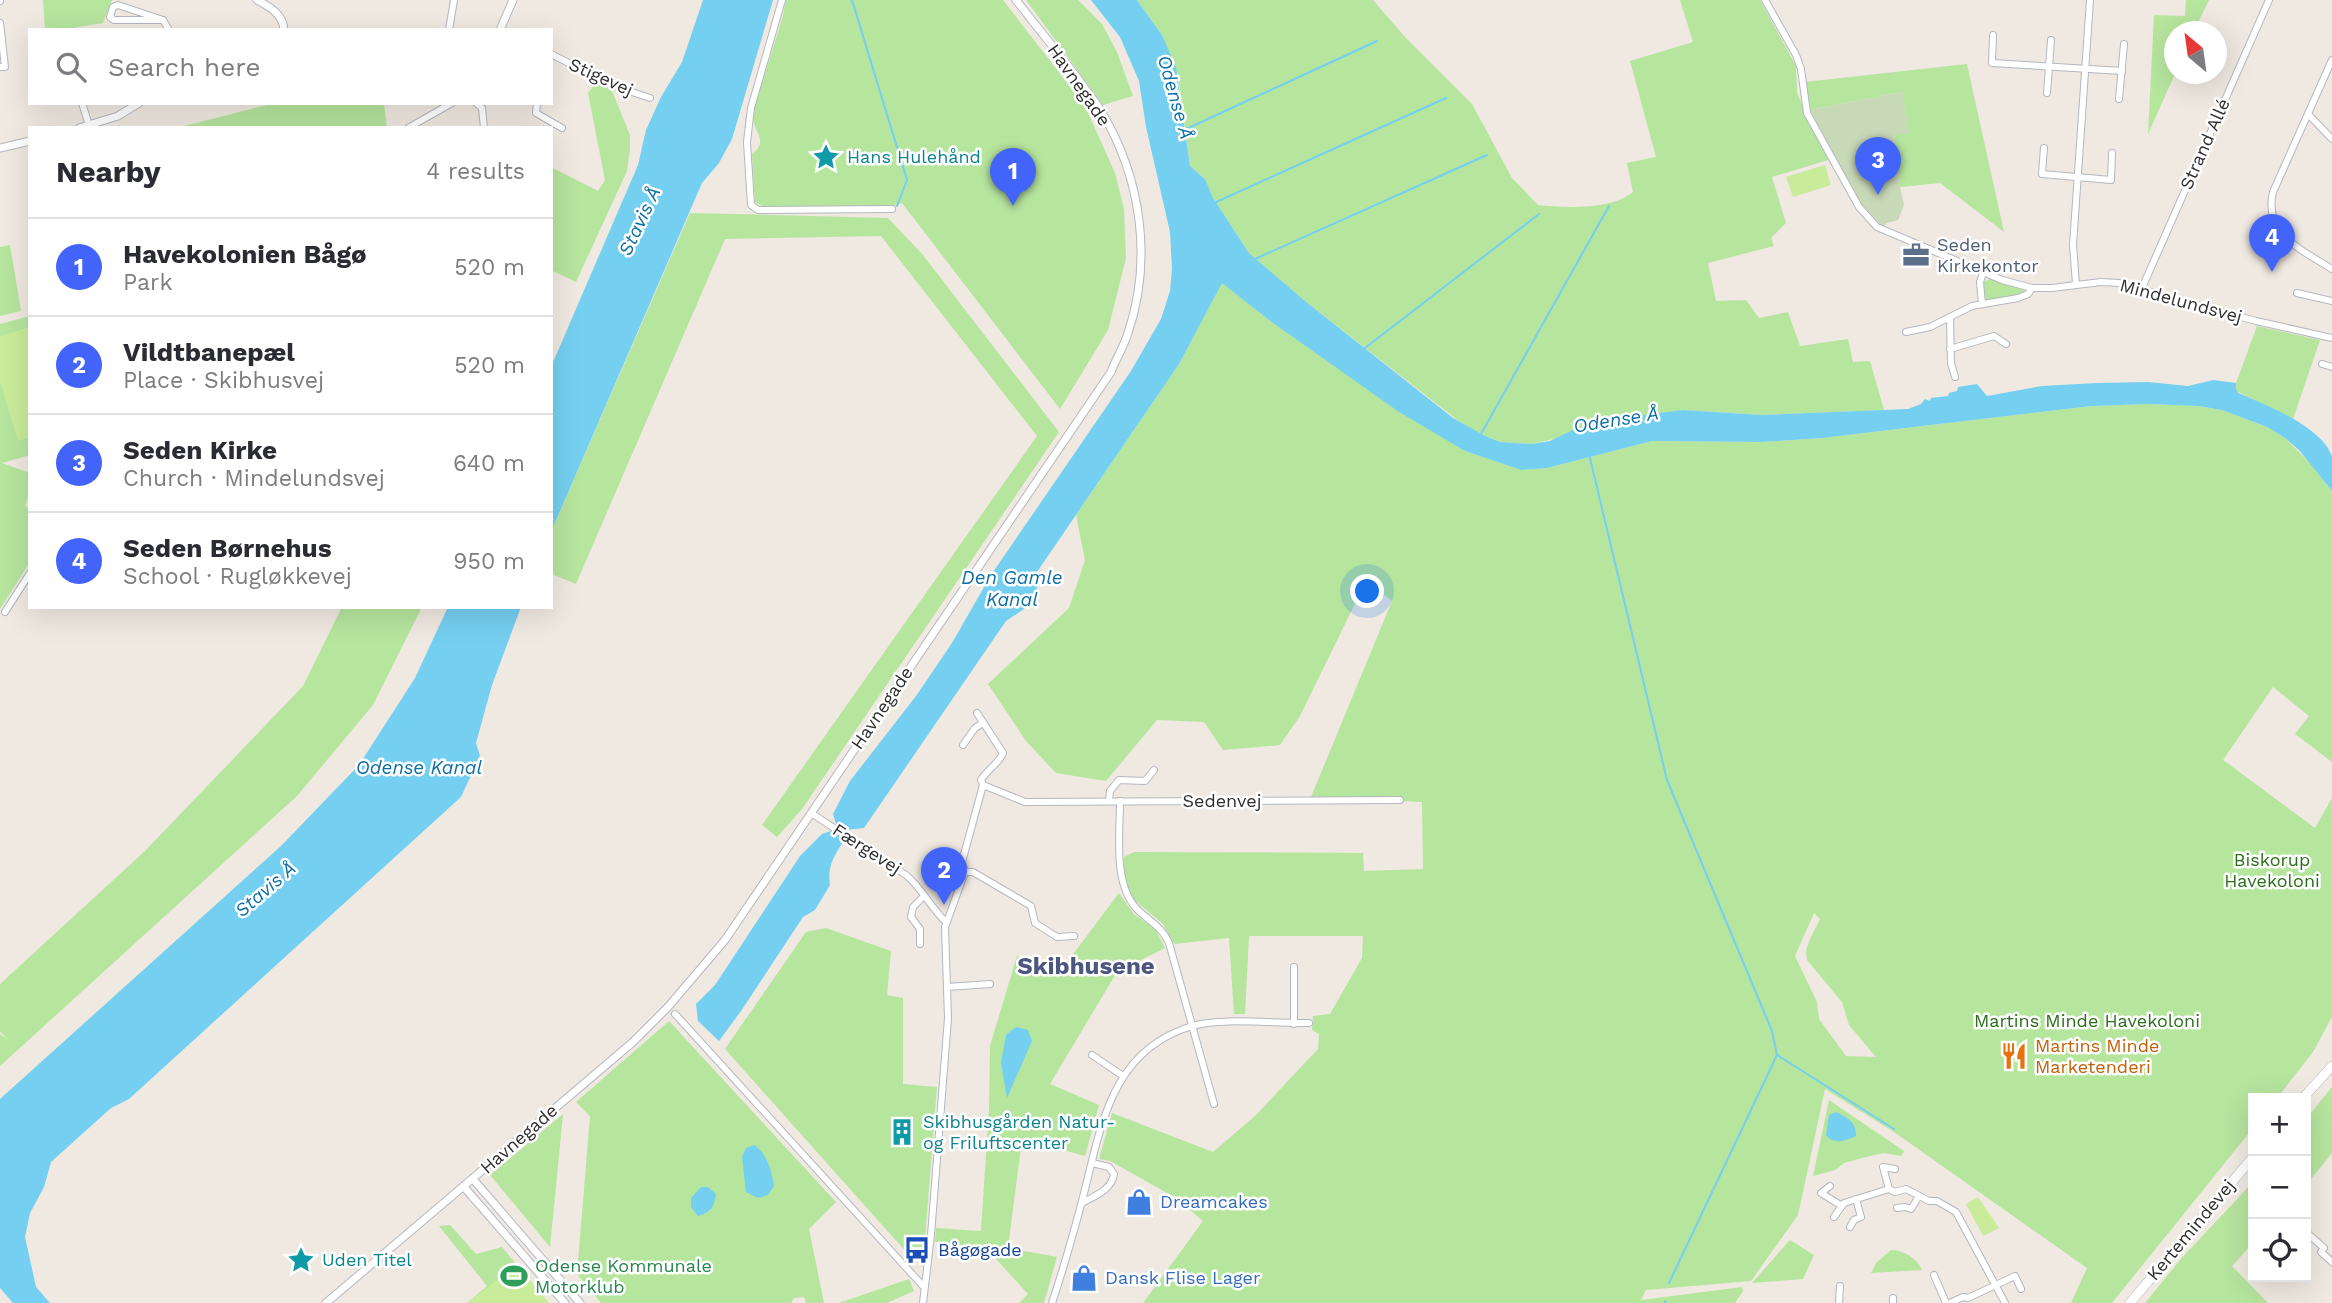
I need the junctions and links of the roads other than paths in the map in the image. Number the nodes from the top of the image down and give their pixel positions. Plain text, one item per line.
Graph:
1 (257, 0) edge
2 (453, 0) edge
3 (513, 0) edge
4 (782, 0) edge
5 (1016, 0) edge
6 (1765, 0) edge
7 (2090, 0) edge
8 (2269, 0) edge
9 (163, 20) junction
10 (0, 23) edge
11 (168, 28) edge
12 (284, 28) edge
13 (449, 28) edge
14 (501, 28) edge
15 (1993, 36) dead end
16 (2051, 40) dead end
17 (2123, 44) dead end
18 (553, 55) edge
19 (2332, 60) edge
20 (2049, 67) junction
21 (0, 68) edge
22 (2085, 69) junction
23 (2122, 71) junction
24 (2047, 93) dead end
25 (650, 99) dead end
26 (2119, 99) dead end
27 (83, 105) edge
28 (136, 105) edge
29 (448, 105) edge
30 (478, 105) edge
31 (537, 105) edge
32 (2308, 114) junction
33 (89, 125) junction
34 (86, 126) edge
35 (412, 126) edge
36 (484, 126) edge
37 (562, 128) dead end
38 (2332, 139) edge
39 (28, 141) edge
40 (0, 148) edge
41 (2044, 148) dead end
42 (2112, 153) dead end
43 (2077, 178) junction
44 (892, 209) dead end
45 (2332, 269) edge
46 (1983, 273) junction
47 (2076, 284) junction
48 (2032, 288) junction
49 (2142, 288) junction
50 (2297, 293) dead end
51 (2332, 301) edge
52 (1982, 304) junction
53 (1950, 318) junction
54 (1906, 332) dead end
55 (2332, 338) edge
56 (2006, 344) dead end
57 (1950, 349) junction
58 (2322, 364) dead end
59 (2332, 367) edge
60 (1955, 377) dead end
61 (28, 576) edge
62 (5, 612) dead end
63 (977, 713) dead end
64 (983, 723) junction
65 (964, 745) dead end
66 (1154, 770) dead end
67 (983, 785) junction
68 (1400, 800) dead end
69 (1109, 801) junction
70 (1120, 801) junction
71 (811, 813) junction
72 (965, 872) junction
73 (924, 896) junction
74 (946, 922) junction
75 (1074, 936) dead end
76 (920, 944) dead end
77 (1294, 967) dead end
78 (1294, 979) junction
79 (1304, 979) dead end
80 (989, 984) dead end
81 (947, 987) junction
82 (675, 1014) dead end
83 (1309, 1023) dead end
84 (1294, 1024) junction
85 (1194, 1026) junction
86 (1092, 1055) dead end
87 (2332, 1061) edge
88 (2332, 1066) edge
89 (1123, 1076) junction
90 (2316, 1083) junction
91 (2307, 1093) edge
92 (1214, 1104) dead end
93 (1092, 1163) junction
94 (2248, 1163) edge
95 (1895, 1169) dead end
96 (474, 1179) junction
97 (1830, 1186) dead end
98 (464, 1187) junction
99 (1889, 1189) junction
100 (1919, 1196) junction
101 (1856, 1199) junction
102 (1082, 1203) junction
103 (1842, 1206) junction
104 (1897, 1208) dead end
105 (1834, 1217) dead end
106 (1850, 1227) dead end
107 (2311, 1236) edge
108 (2332, 1262) edge
109 (1934, 1275) dead end
110 (923, 1286) junction
111 (1840, 1286) dead end
112 (1996, 1286) junction
113 (2021, 1289) dead end
114 (327, 1303) edge
115 (565, 1303) edge
116 (580, 1303) edge
117 (923, 1303) edge
118 (1052, 1303) edge
119 (1839, 1303) edge
120 (1948, 1303) edge
121 (2005, 1303) edge
122 (2130, 1303) edge

1 - 12 street
2 - 13 street
3 - 14 street
4 - 44 street
5 - 71 street, Havnegade
6 - 46 street, Mindelundsvej
7 - 22 street
8 - 49 street, Strand Allé
9 - 9 street
9 - 11 street
10 - 21 street
15 - 20 street
16 - 20 street
17 - 23 street
18 - 25 street, Stigevej
19 - 32 street
20 - 22 street
20 - 24 street
22 - 23 street
22 - 43 street
23 - 26 street
27 - 33 street
28 - 33 street
29 - 35 street
30 - 36 street
31 - 37 street
32 - 38 street
32 - 45 street
33 - 34 street
39 - 40 street
41 - 43 street
42 - 43 street
43 - 47 street
46 - 48 street, Mindelundsvej
46 - 52 street
47 - 48 street, Mindelundsvej
47 - 49 street, Mindelundsvej
48 - 52 street
49 - 55 street, Mindelundsvej
50 - 51 street
52 - 53 street
53 - 54 street
53 - 57 street
56 - 57 street
57 - 60 street
58 - 59 street
61 - 62 street
63 - 64 street
64 - 65 street
64 - 67 street
66 - 69 street
67 - 69 street, Sedenvej
67 - 72 street
68 - 70 street, Sedenvej
69 - 70 street, Sedenvej
70 - 85 street
71 - 73 street, Færgevej
71 - 96 street, Havnegade
72 - 74 street
72 - 75 street
73 - 74 street, Færgevej
73 - 76 street
74 - 81 street
77 - 78 street
78 - 79 street
78 - 84 street
80 - 81 street
81 - 110 street
82 - 110 street
83 - 84 street
84 - 85 street
85 - 89 street
85 - 92 street
86 - 89 street
87 - 90 main road
88 - 90 main road
89 - 93 street
90 - 91 main road
93 - 102 street
93 - 102 street
94 - 122 main road, Kertemindevej
95 - 99 street
96 - 98 street, Havnegade
96 - 116 street
97 - 103 street
98 - 114 street, Havnegade
98 - 115 street
99 - 100 street
99 - 101 street
100 - 104 street
100 - 112 street
101 - 103 street
101 - 106 street
102 - 118 street
103 - 105 street
107 - 108 street
109 - 120 street
110 - 117 street
111 - 119 street
112 - 113 street
112 - 120 street
112 - 121 street

